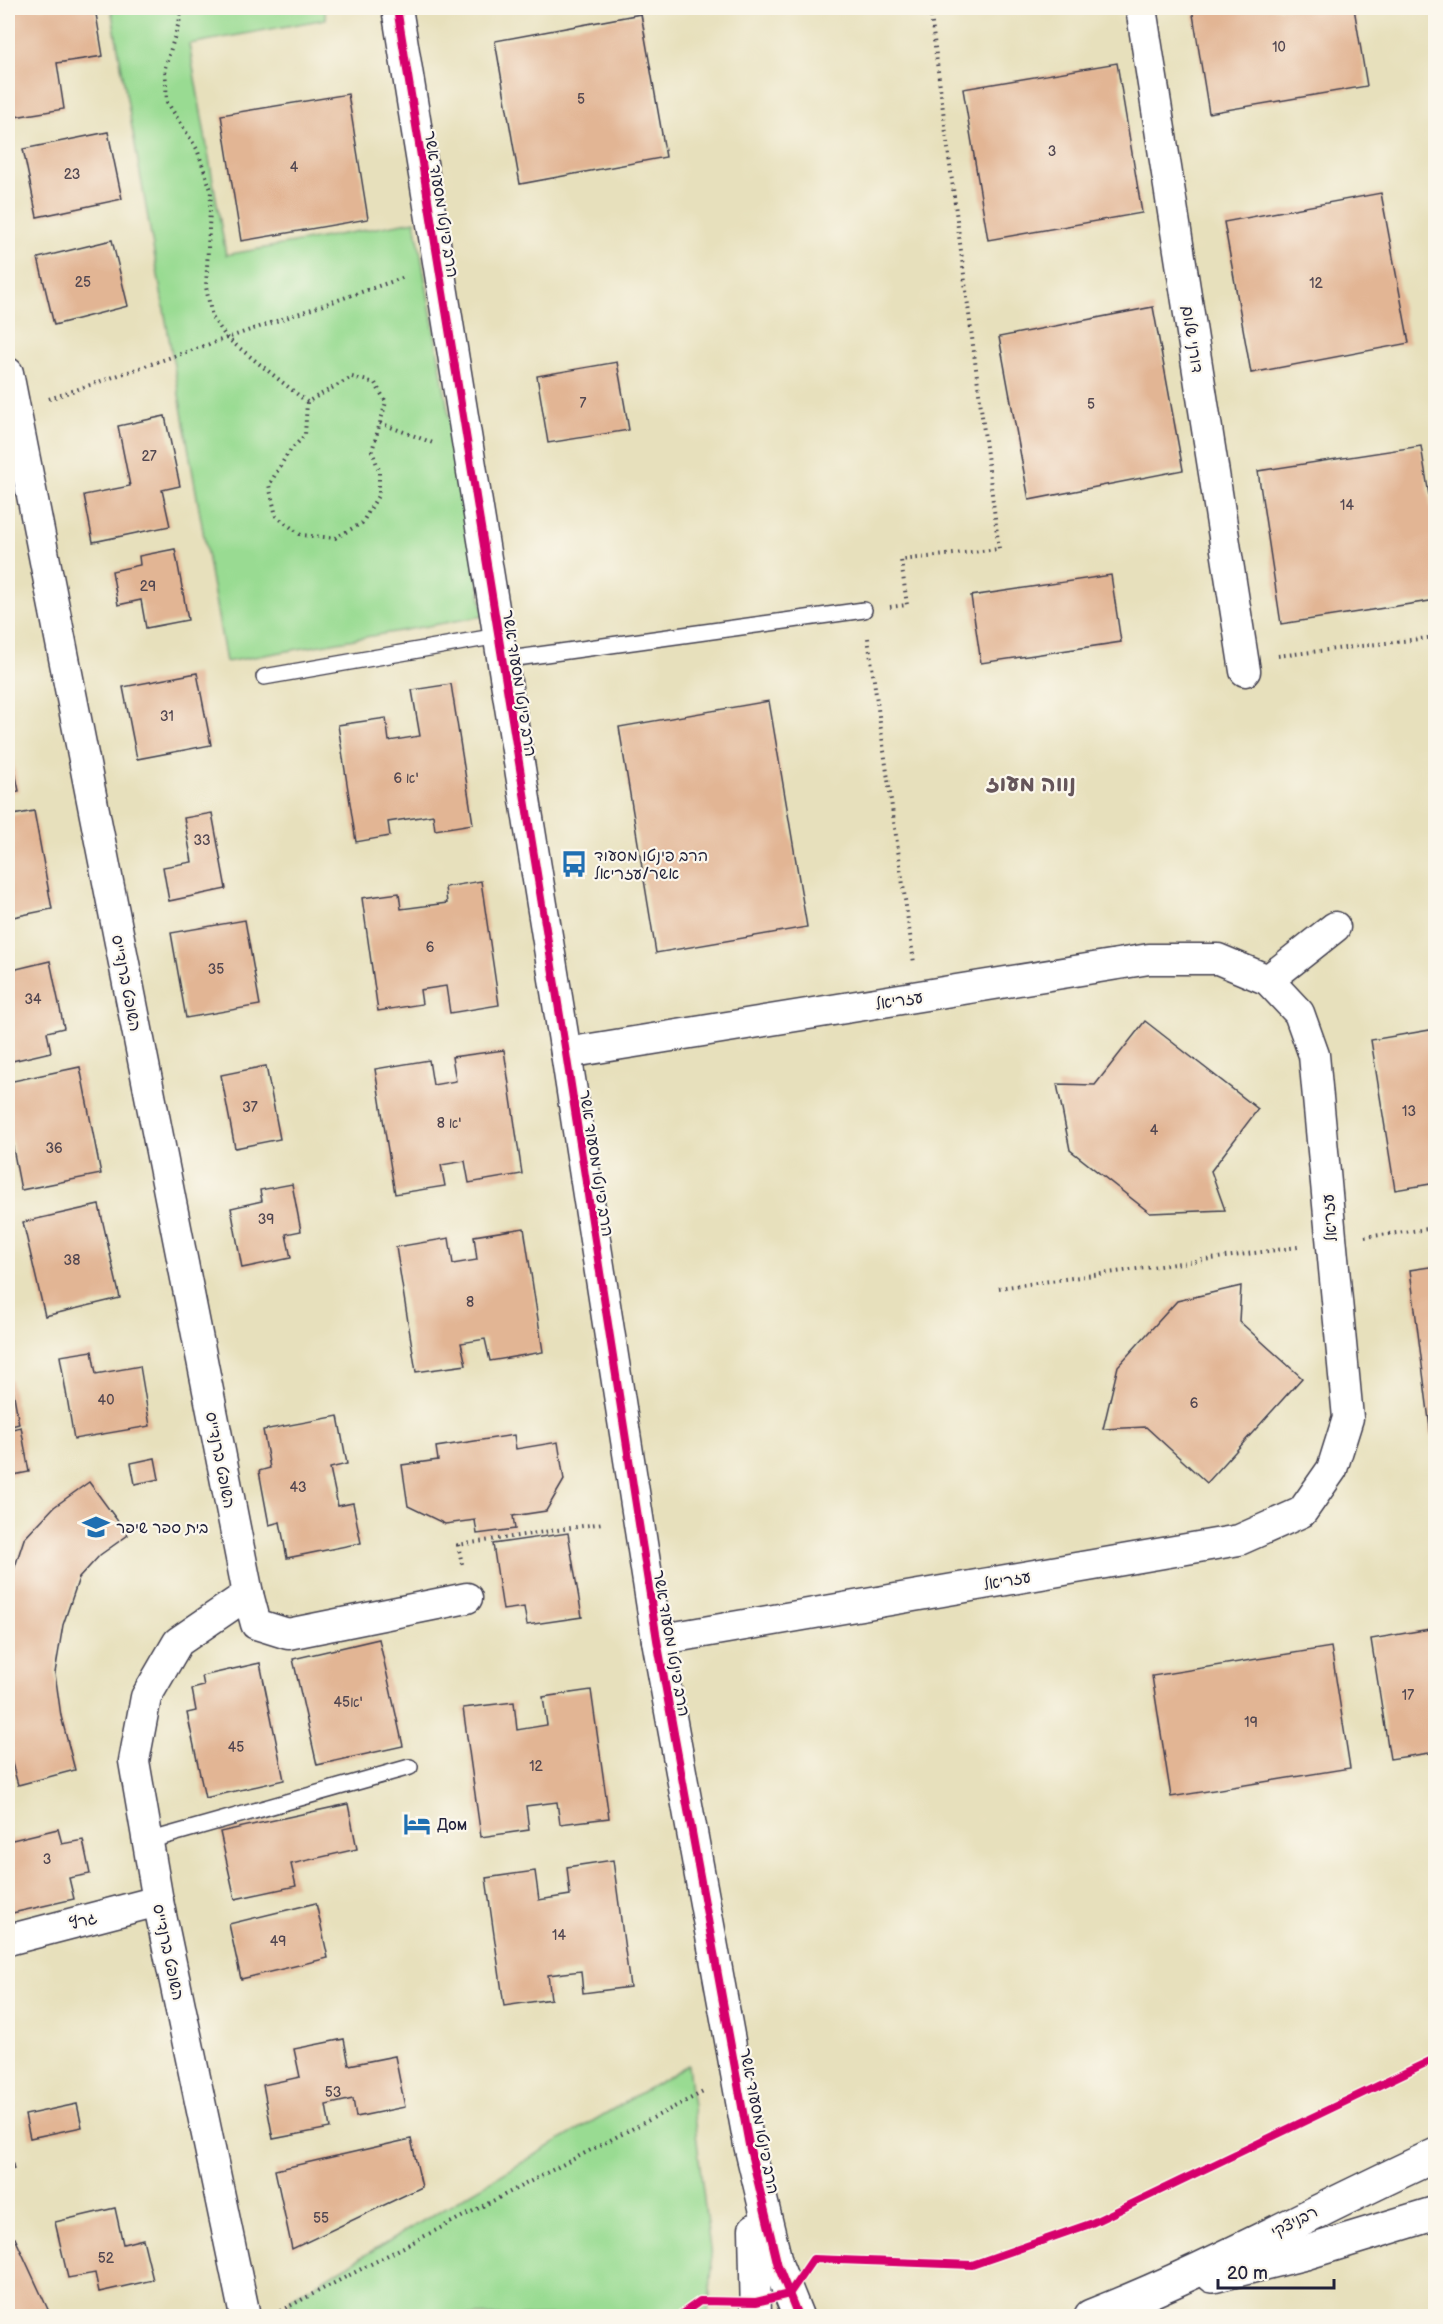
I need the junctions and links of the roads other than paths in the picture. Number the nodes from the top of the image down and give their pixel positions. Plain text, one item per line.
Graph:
1 (398, 8) edge
2 (1141, 8) edge
3 (8, 373) edge
4 (11, 412) edge
5 (864, 610) road end
6 (500, 648) junction
7 (1244, 666) road end
8 (264, 677) dead end
9 (1335, 927) dead end
10 (1268, 980) junction
11 (566, 1053) junction
12 (248, 1594) junction
13 (467, 1598) road end
14 (657, 1640) junction
15 (410, 1767) dead end
16 (148, 1841) junction
17 (158, 1901) junction
18 (8, 1940) edge
19 (749, 2145) junction
20 (1436, 2155) edge
21 (1436, 2213) edge
22 (1153, 2292) junction
23 (245, 2316) edge
24 (756, 2316) edge
25 (798, 2316) edge
26 (1091, 2316) edge

1 - 6 street, הרב פינטו מסעוד אשר
2 - 7 street, דורני שלום
3 - 4 street, השופט ברנדייס
4 - 12 street, השופט ברנדייס
5 - 6 lane
6 - 8 lane
6 - 11 street, הרב פינטו מסעוד אשר
9 - 10 street
10 - 11 street, עזריאל
10 - 14 street, עזריאל
11 - 14 street, הרב פינטו מסעוד אשר
12 - 13 street, השופט ברנדייס
12 - 16 street, השופט ברנדייס
14 - 19 street, הרב פינטו מסעוד אשר
15 - 16 lane
16 - 17 street, השופט ברנדייס
17 - 18 street, גרץ
17 - 23 street, השופט ברנדייס
19 - 24 street, הרב פינטו מסעוד אשר
19 - 25 street, הרב פינטו מסעוד אשר
20 - 22 street, רבניצקי
21 - 22 street, רבניצקי
22 - 26 street, רבניצקי

